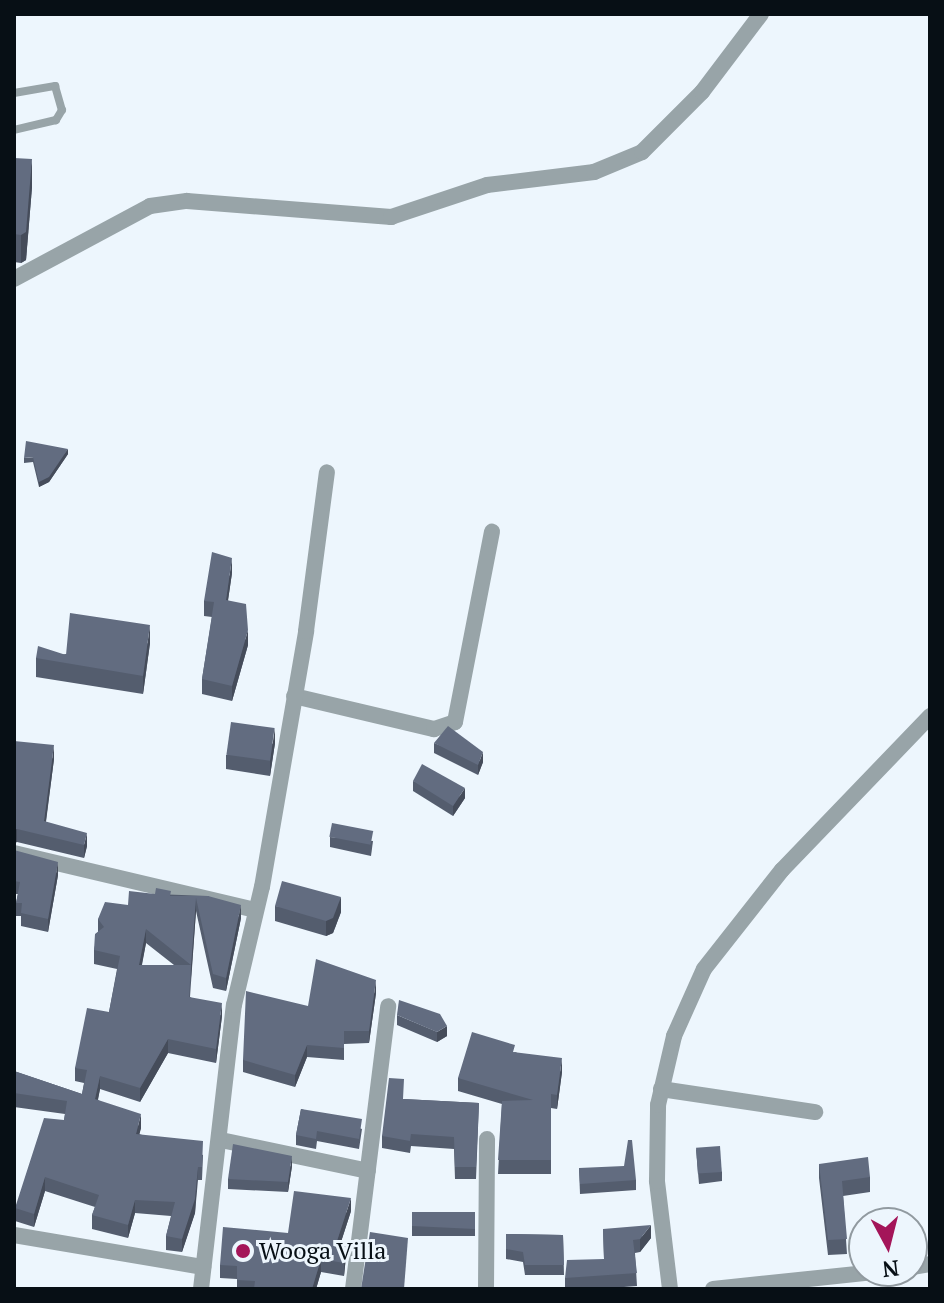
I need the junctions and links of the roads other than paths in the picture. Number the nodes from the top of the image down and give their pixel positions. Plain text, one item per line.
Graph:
1 (761, 14) edge
2 (14, 93) edge
3 (14, 130) edge
4 (14, 279) edge
5 (327, 472) dead end
6 (492, 532) dead end
7 (294, 696) junction
8 (930, 716) edge
9 (14, 853) edge
10 (255, 910) junction
11 (388, 1006) dead end
12 (661, 1089) junction
13 (815, 1112) dead end
14 (487, 1139) dead end
15 (221, 1140) junction
16 (368, 1171) junction
17 (14, 1235) edge
18 (203, 1267) junction
19 (848, 1275) edge
20 (201, 1289) edge
21 (353, 1289) edge
22 (486, 1289) edge
23 (670, 1289) edge
24 (713, 1289) edge

1 - 4 street
2 - 3 lane
5 - 7 street
6 - 7 street
7 - 10 street
8 - 12 street
9 - 10 street
10 - 15 street
11 - 16 street
12 - 13 street
12 - 23 street
14 - 22 street
15 - 16 street
15 - 18 street
16 - 21 street
17 - 18 street
18 - 20 street
19 - 24 street

